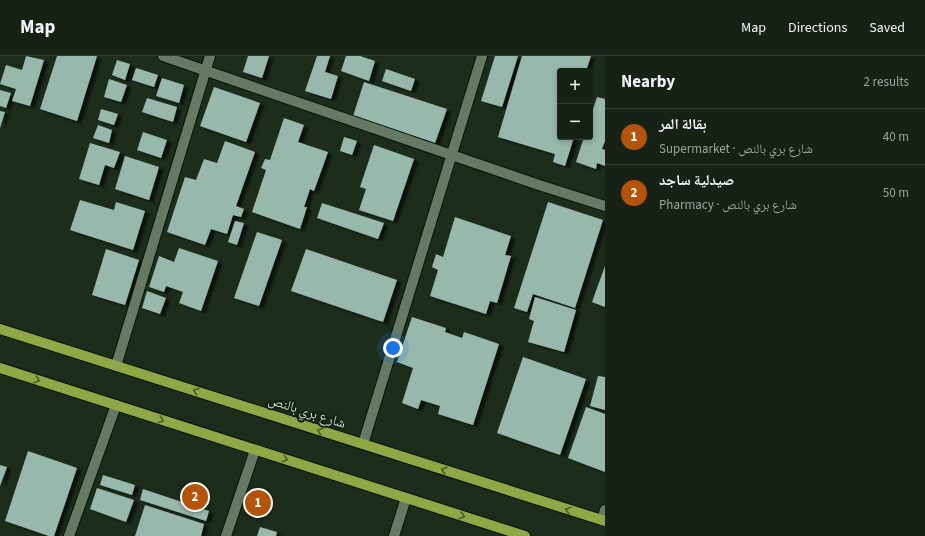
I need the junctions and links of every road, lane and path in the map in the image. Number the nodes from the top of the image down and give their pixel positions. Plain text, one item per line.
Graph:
1 (163, 56) edge
2 (210, 56) edge
3 (482, 56) edge
4 (206, 70) junction
5 (451, 154) junction
6 (605, 206) edge
7 (0, 329) edge
8 (116, 366) junction
9 (0, 368) edge
10 (116, 405) junction
11 (363, 444) junction
12 (254, 450) junction
13 (406, 498) junction
14 (605, 510) edge
15 (603, 521) edge
16 (69, 536) edge
17 (226, 536) edge
18 (394, 536) edge
19 (526, 536) edge

1 - 4 street
2 - 4 street
3 - 5 street
4 - 5 street
4 - 8 street
5 - 6 street
5 - 11 street
7 - 8 main road, شارع بري بالنص
11 -> 8 main road, شارع بري بالنص
9 -> 10 main road
10 -> 12 main road
10 - 16 street
15 -> 11 main road, شارع بري بالنص
12 -> 13 main road
12 - 17 street
13 - 18 street
13 -> 19 main road
14 - 15 street

